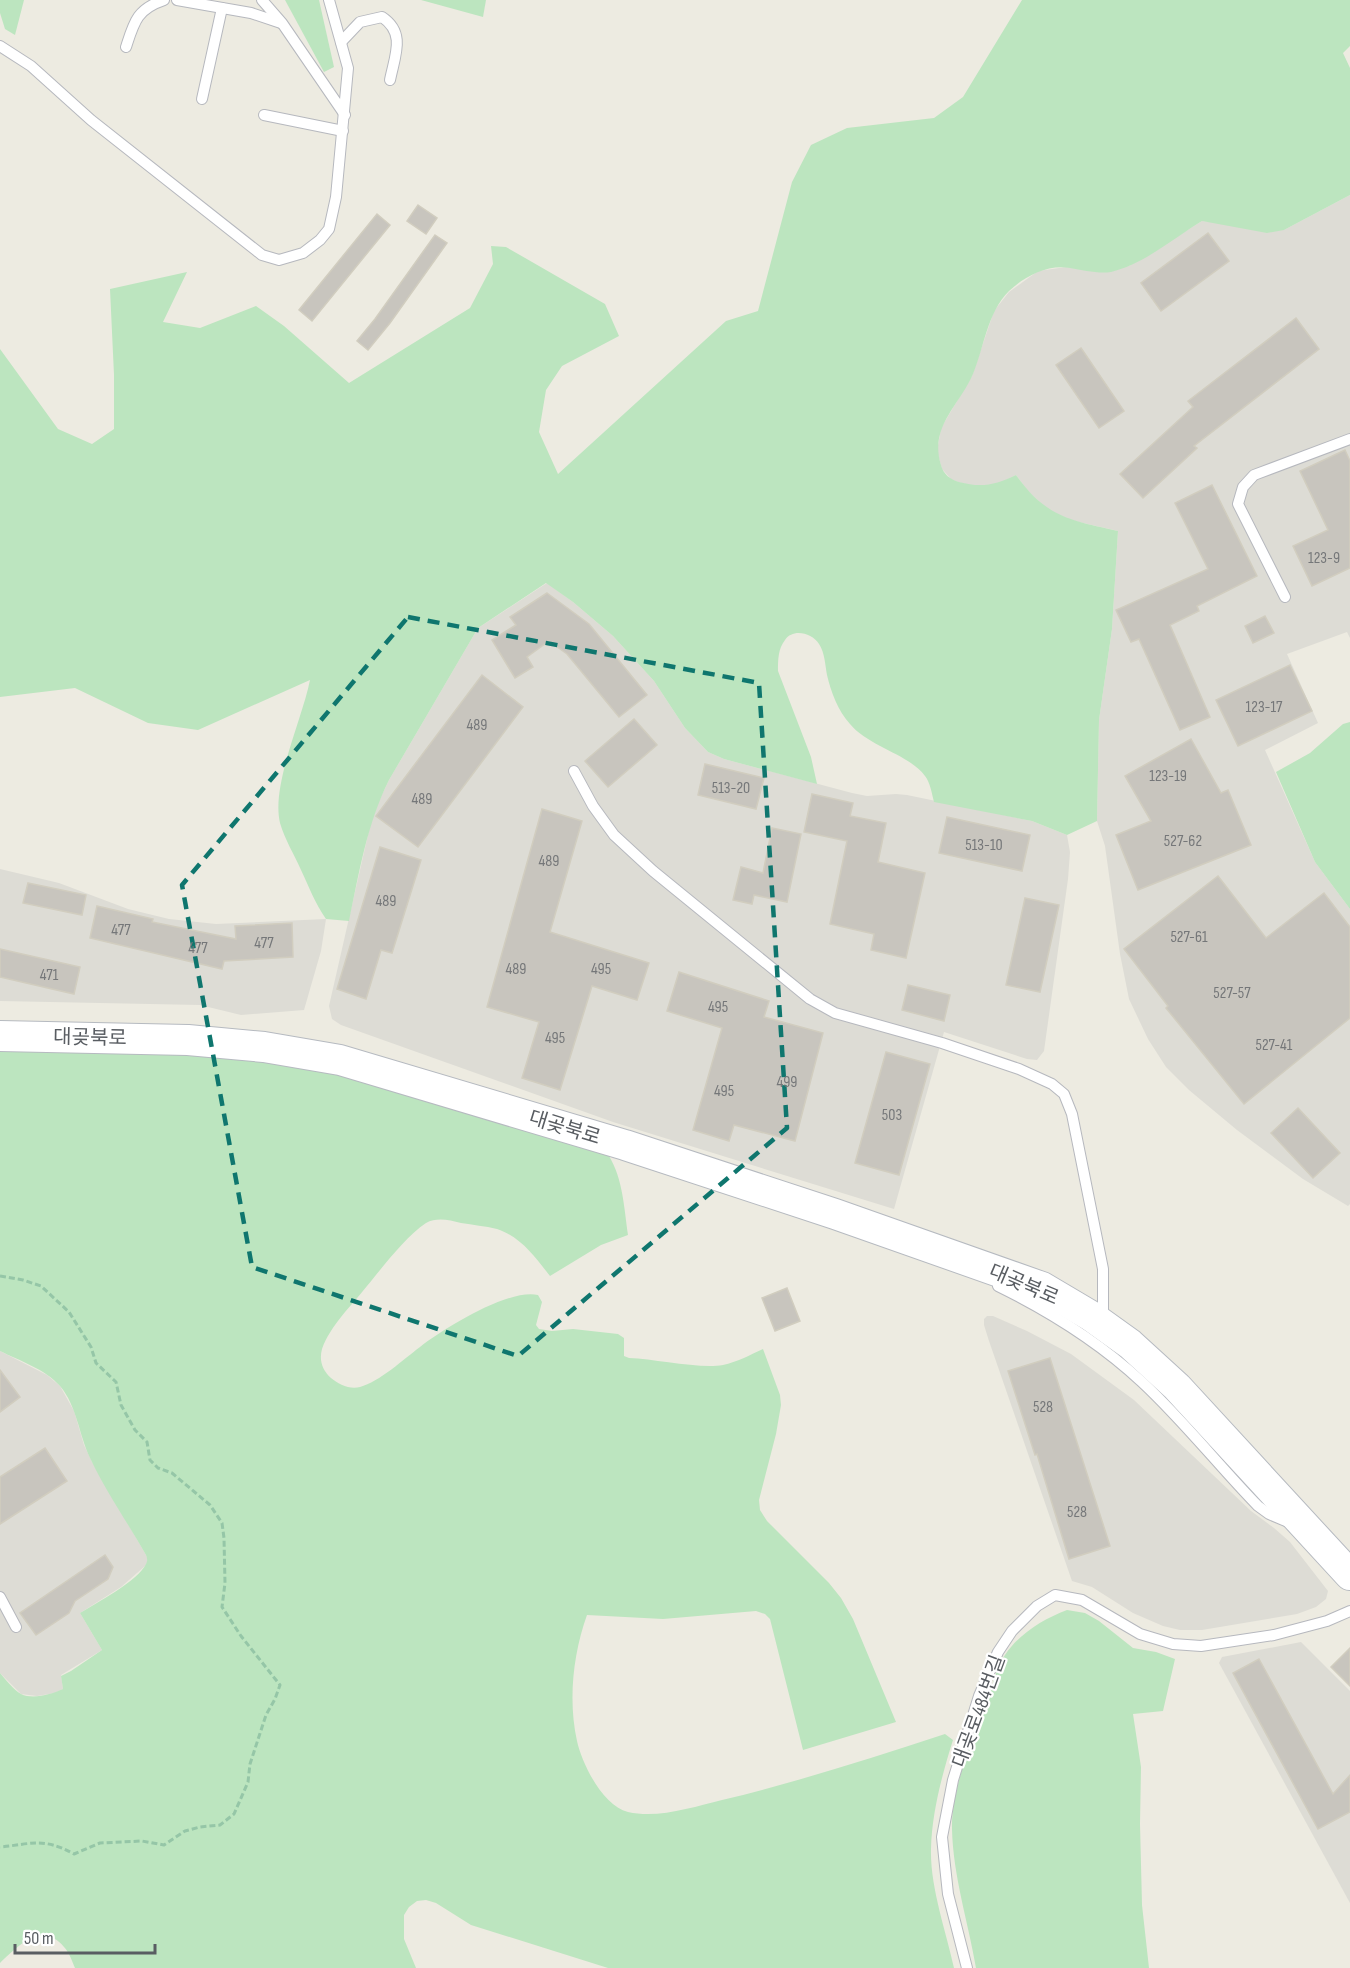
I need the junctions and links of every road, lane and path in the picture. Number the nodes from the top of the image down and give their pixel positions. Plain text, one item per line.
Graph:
1 (164, 0) edge
2 (177, 0) edge
3 (262, 0) edge
4 (329, 0) edge
5 (222, 8) junction
6 (282, 23) junction
7 (341, 42) junction
8 (0, 46) edge
9 (126, 47) dead end
10 (390, 80) dead end
11 (202, 99) dead end
12 (264, 115) dead end
13 (345, 115) junction
14 (343, 131) junction
15 (1350, 439) edge
16 (1285, 597) dead end
17 (574, 771) dead end
18 (0, 1036) edge
19 (971, 1262) junction
20 (0, 1276) edge
21 (1103, 1325) junction
22 (1304, 1525) junction
23 (1350, 1575) edge
24 (0, 1597) edge
25 (1350, 1611) edge
26 (16, 1627) dead end
27 (0, 1847) edge
28 (967, 1968) edge

1 - 9 lane
2 - 5 lane
3 - 6 lane
4 - 7 lane
5 - 6 lane
5 - 11 lane
6 - 13 lane
7 - 10 lane
7 - 13 lane
8 - 14 lane
12 - 14 lane
13 - 14 lane
15 - 16 lane
17 - 21 lane
18 - 19 street, 대곶북로
19 - 21 street, 대곶북로
19 - 22 lane
20 - 27 path
21 - 22 street, 대곶북로
22 - 23 street, 대곶북로
24 - 26 lane
25 - 28 lane, 대곶로484번길

